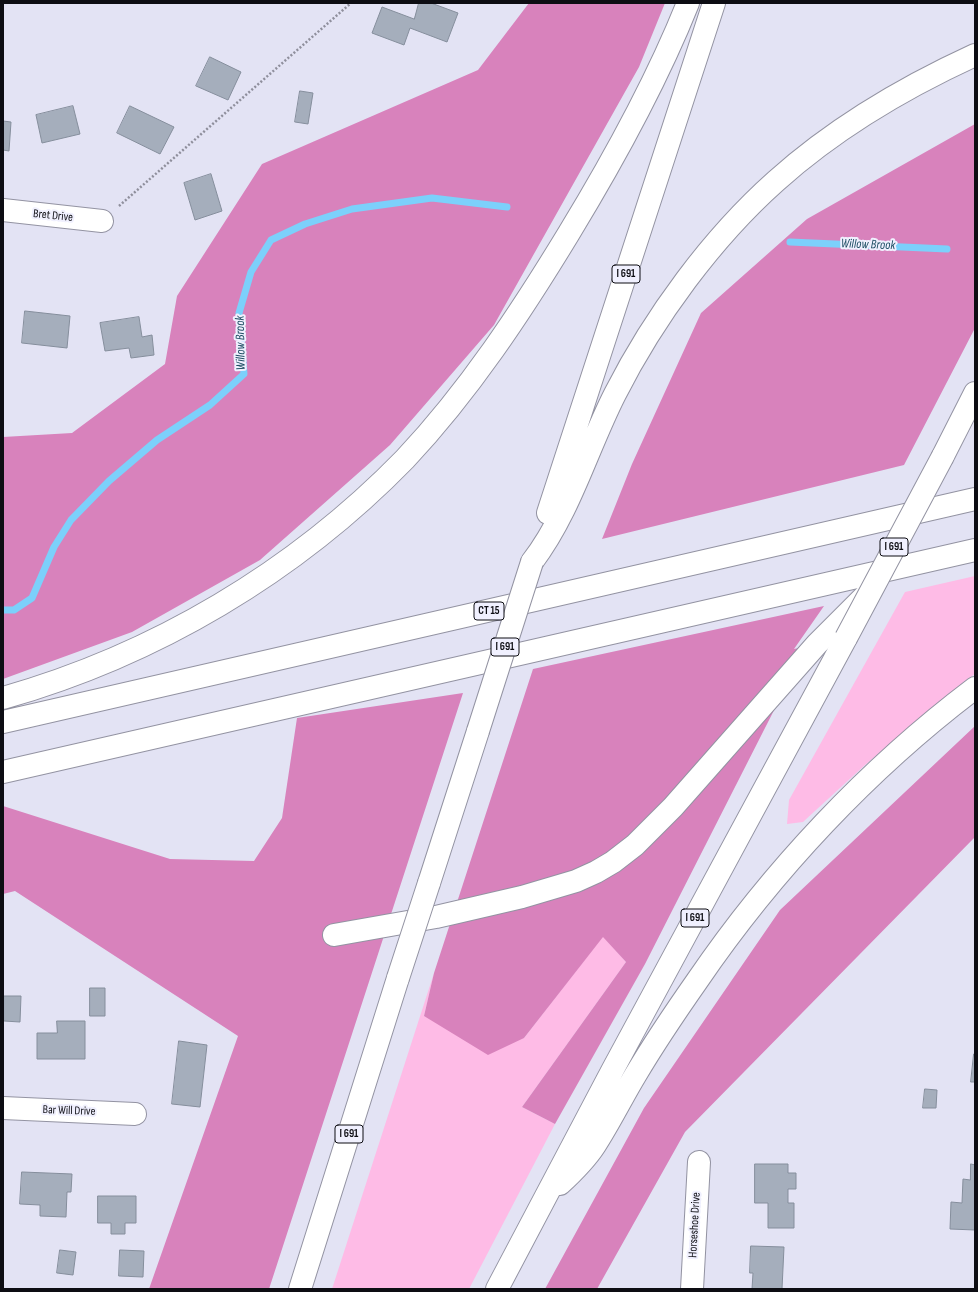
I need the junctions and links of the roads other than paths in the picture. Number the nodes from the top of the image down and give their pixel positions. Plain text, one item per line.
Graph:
1 (688, 3) edge
2 (714, 3) edge
3 (975, 55) edge
4 (3, 210) edge
5 (102, 221) road end
6 (975, 393) edge
7 (975, 499) edge
8 (539, 550) junction
9 (975, 550) edge
10 (872, 590) junction
11 (975, 688) edge
12 (3, 698) edge
13 (3, 722) edge
14 (3, 772) edge
15 (334, 935) dead end
16 (3, 1108) edge
17 (135, 1114) dead end
18 (699, 1162) dead end
19 (545, 1198) junction
20 (300, 1289) edge
21 (497, 1289) edge
22 (692, 1289) edge

1 - 12 main road
2 - 8 main road, I 691
3 - 8 main road
4 - 5 main road, Bret Drive
6 - 10 main road, I 691, bridge
7 - 13 main road, CT 15
8 - 20 main road, I 691, bridge
9 - 14 main road
10 - 15 main road, bridge
10 - 19 main road, I 691, bridge
11 - 19 main road
16 - 17 main road, Bar Will Drive
18 - 22 main road, Horseshoe Drive
19 - 21 main road, I 691

